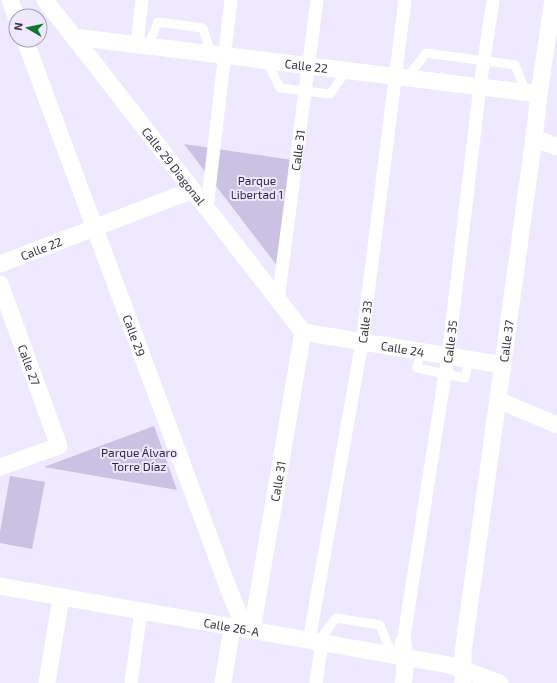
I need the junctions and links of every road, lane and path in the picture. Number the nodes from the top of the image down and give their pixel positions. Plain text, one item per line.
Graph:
1 (142, 0) edge
2 (231, 0) edge
3 (317, 0) edge
4 (404, 0) edge
5 (493, 0) edge
6 (553, 0) edge
7 (47, 1) edge
8 (74, 37) junction
9 (143, 45) junction
10 (28, 48) edge
11 (218, 55) junction
12 (266, 60) junction
13 (484, 61) junction
14 (308, 66) junction
15 (347, 70) junction
16 (401, 77) junction
17 (480, 86) junction
18 (305, 91) junction
19 (533, 93) junction
20 (534, 138) junction
21 (557, 147) edge
22 (193, 190) junction
23 (207, 208) junction
24 (94, 228) junction
25 (0, 264) edge
26 (0, 284) edge
27 (278, 300) junction
28 (303, 332) junction
29 (362, 342) junction
30 (421, 351) junction
31 (448, 356) junction
32 (469, 359) junction
33 (502, 365) junction
34 (445, 374) junction
35 (498, 400) junction
36 (557, 425) edge
37 (0, 467) edge
38 (0, 586) edge
39 (61, 597) junction
40 (141, 611) junction
41 (243, 629) junction
42 (317, 642) junction
43 (399, 652) junction
44 (463, 677) edge
45 (47, 683) edge
46 (131, 683) edge
47 (223, 683) edge
48 (316, 683) edge
49 (404, 683) edge
50 (500, 683) edge

1 - 9 street
2 - 11 street
3 - 14 street, Calle 31
4 - 16 street, Calle 33
5 - 13 street, Calle 35
6 - 19 street, Calle 37
7 - 8 street, Calle 29 Diagonal
8 - 9 street, Calle 22
8 - 22 street, Calle 29 Diagonal
9 - 11 street, Calle 22
9 - 11 lane
10 - 24 street, Calle 29
11 - 12 street, Calle 22
11 - 23 street
12 - 14 street, Calle 22
12 - 18 lane
13 - 16 lane
13 - 17 street, Calle 35
13 - 19 lane
14 - 15 street, Calle 22
14 - 18 street, Calle 31
15 - 16 street, Calle 22
15 - 18 lane
16 - 17 street, Calle 22
16 - 29 street, Calle 33
17 - 19 street, Calle 22
17 - 31 street, Calle 35
18 - 27 street, Calle 31
19 - 20 street, Calle 37
20 - 21 street
20 - 33 street, Calle 37
22 - 23 street, Calle 29 Diagonal
22 - 24 street, Calle 22
23 - 27 street, Calle 29 Diagonal
24 - 25 street, Calle 22
24 - 41 street, Calle 29
26 - 37 street, Calle 27
27 - 28 street, Calle 29 Diagonal
28 - 29 street, Calle 24
28 - 41 street, Calle 31
29 - 30 street, Calle 24
29 - 42 street, Calle 33
30 - 31 street, Calle 24
30 - 34 lane
31 - 32 street, Calle 24
31 - 34 street, Calle 35
32 - 33 street, Calle 24
32 - 34 lane
33 - 35 street, Calle 37
34 - 43 street, Calle 35
35 - 36 street
35 - 44 street, Calle 37
38 - 39 street, Calle 26-A
39 - 40 street, Calle 26-A
39 - 45 street
40 - 41 street, Calle 26-A
40 - 46 street
41 - 42 street, Calle 26-A
41 - 47 street, Calle 31
42 - 43 street, Calle 26-A
42 - 43 lane
42 - 48 street, Calle 33
43 - 44 street, Calle 26-A
43 - 49 street, Calle 35
44 - 50 street, Calle 26-A

